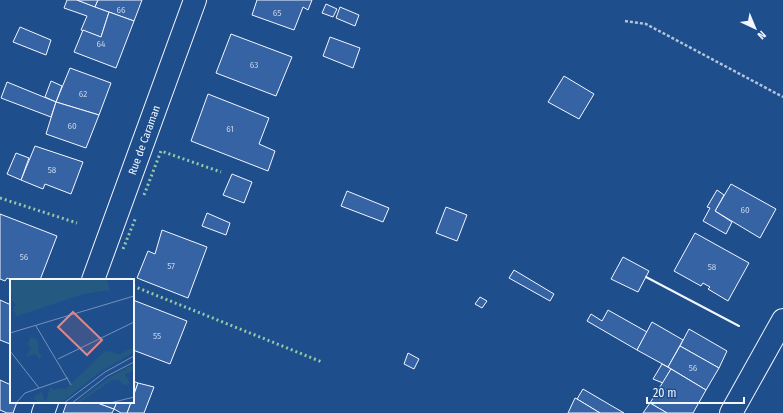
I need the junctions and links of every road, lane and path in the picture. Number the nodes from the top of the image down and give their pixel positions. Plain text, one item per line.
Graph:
1 (195, 0) edge
2 (625, 21) dead end
3 (783, 97) edge
4 (93, 279) edge
5 (783, 320) edge
6 (47, 403) edge
7 (43, 413) edge
8 (731, 413) edge

1 - 4 street, Rue de Caraman
2 - 3 path
5 - 8 street
6 - 7 street

